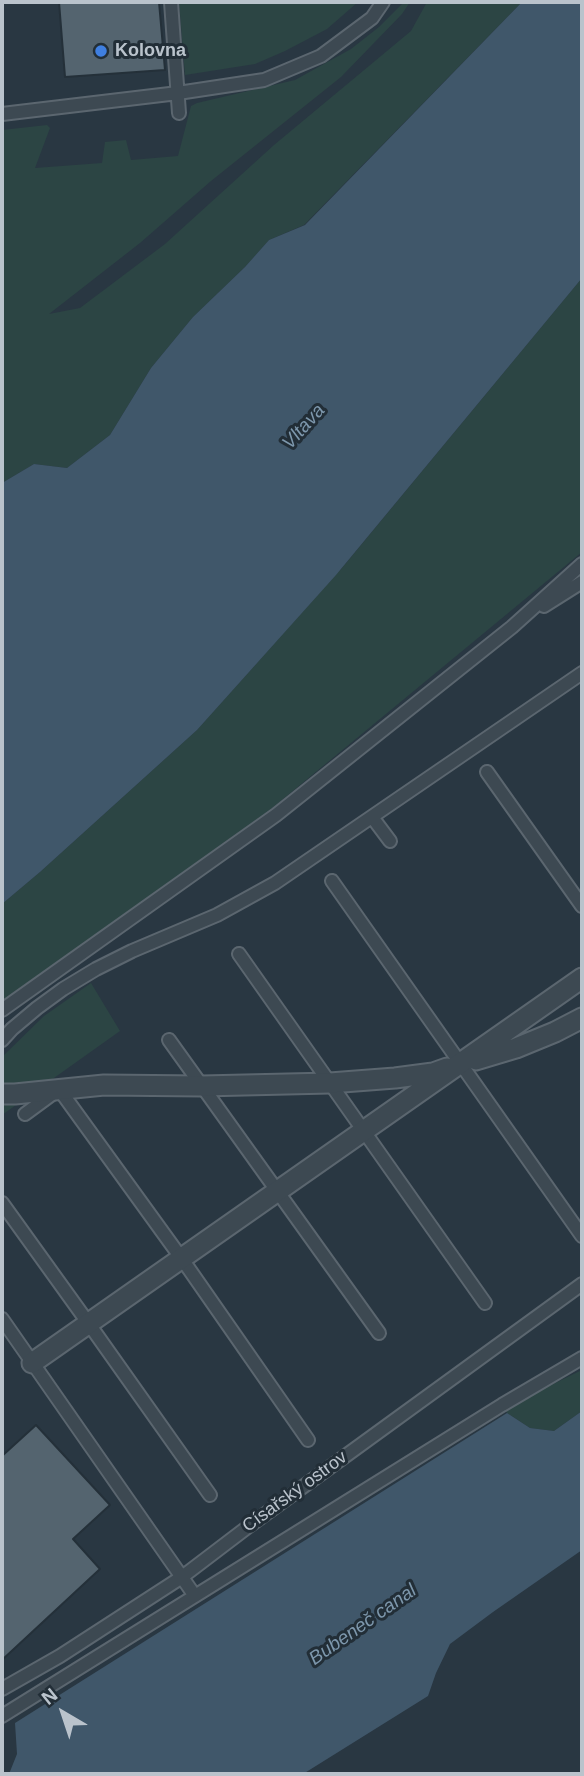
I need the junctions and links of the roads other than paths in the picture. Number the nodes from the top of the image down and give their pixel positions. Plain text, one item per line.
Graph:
1 (171, 2) edge
2 (383, 2) edge
3 (178, 93) junction
4 (179, 113) dead end
5 (2, 114) edge
6 (582, 564) edge
7 (582, 582) edge
8 (512, 627) junction
9 (582, 673) edge
10 (487, 772) dead end
11 (372, 817) junction
12 (390, 841) dead end
13 (332, 881) dead end
14 (582, 906) edge
15 (239, 954) dead end
16 (582, 978) edge
17 (2, 1010) edge
18 (582, 1018) edge
19 (2, 1040) edge
20 (169, 1040) dead end
21 (461, 1064) junction
22 (330, 1083) junction
23 (202, 1086) junction
24 (59, 1089) junction
25 (2, 1094) edge
26 (25, 1114) dead end
27 (364, 1132) junction
28 (277, 1192) junction
29 (2, 1203) edge
30 (582, 1236) edge
31 (182, 1259) junction
32 (582, 1284) edge
33 (485, 1303) dead end
34 (2, 1319) edge
35 (89, 1324) junction
36 (379, 1333) dead end
37 (582, 1358) edge
38 (32, 1363) junction
39 (308, 1440) dead end
40 (209, 1495) dead end
41 (182, 1577) junction
42 (195, 1596) junction
43 (2, 1689) edge
44 (2, 1716) edge

1 - 3 lane
2 - 3 lane
3 - 4 lane
3 - 5 lane
6 - 8 lane
7 - 8 lane
8 - 17 lane
9 - 11 lane
10 - 14 lane
11 - 12 lane
11 - 19 lane
13 - 21 lane
15 - 22 lane
16 - 21 street
18 - 21 street
20 - 23 lane
21 - 22 street
21 - 27 street
21 - 30 lane
22 - 23 street
22 - 27 lane
23 - 24 street
23 - 28 lane
24 - 25 street
24 - 26 lane
24 - 31 lane
27 - 28 street
27 - 33 lane
28 - 31 street
28 - 36 lane
29 - 35 lane
31 - 35 street
31 - 39 lane
32 - 41 lane, Císařský ostrov
34 - 38 lane
35 - 38 street
35 - 40 lane
37 - 42 lane, Císařský ostrov
38 - 41 lane
41 - 42 lane
41 - 43 lane, Císařský ostrov
42 - 44 lane, Císařský ostrov

